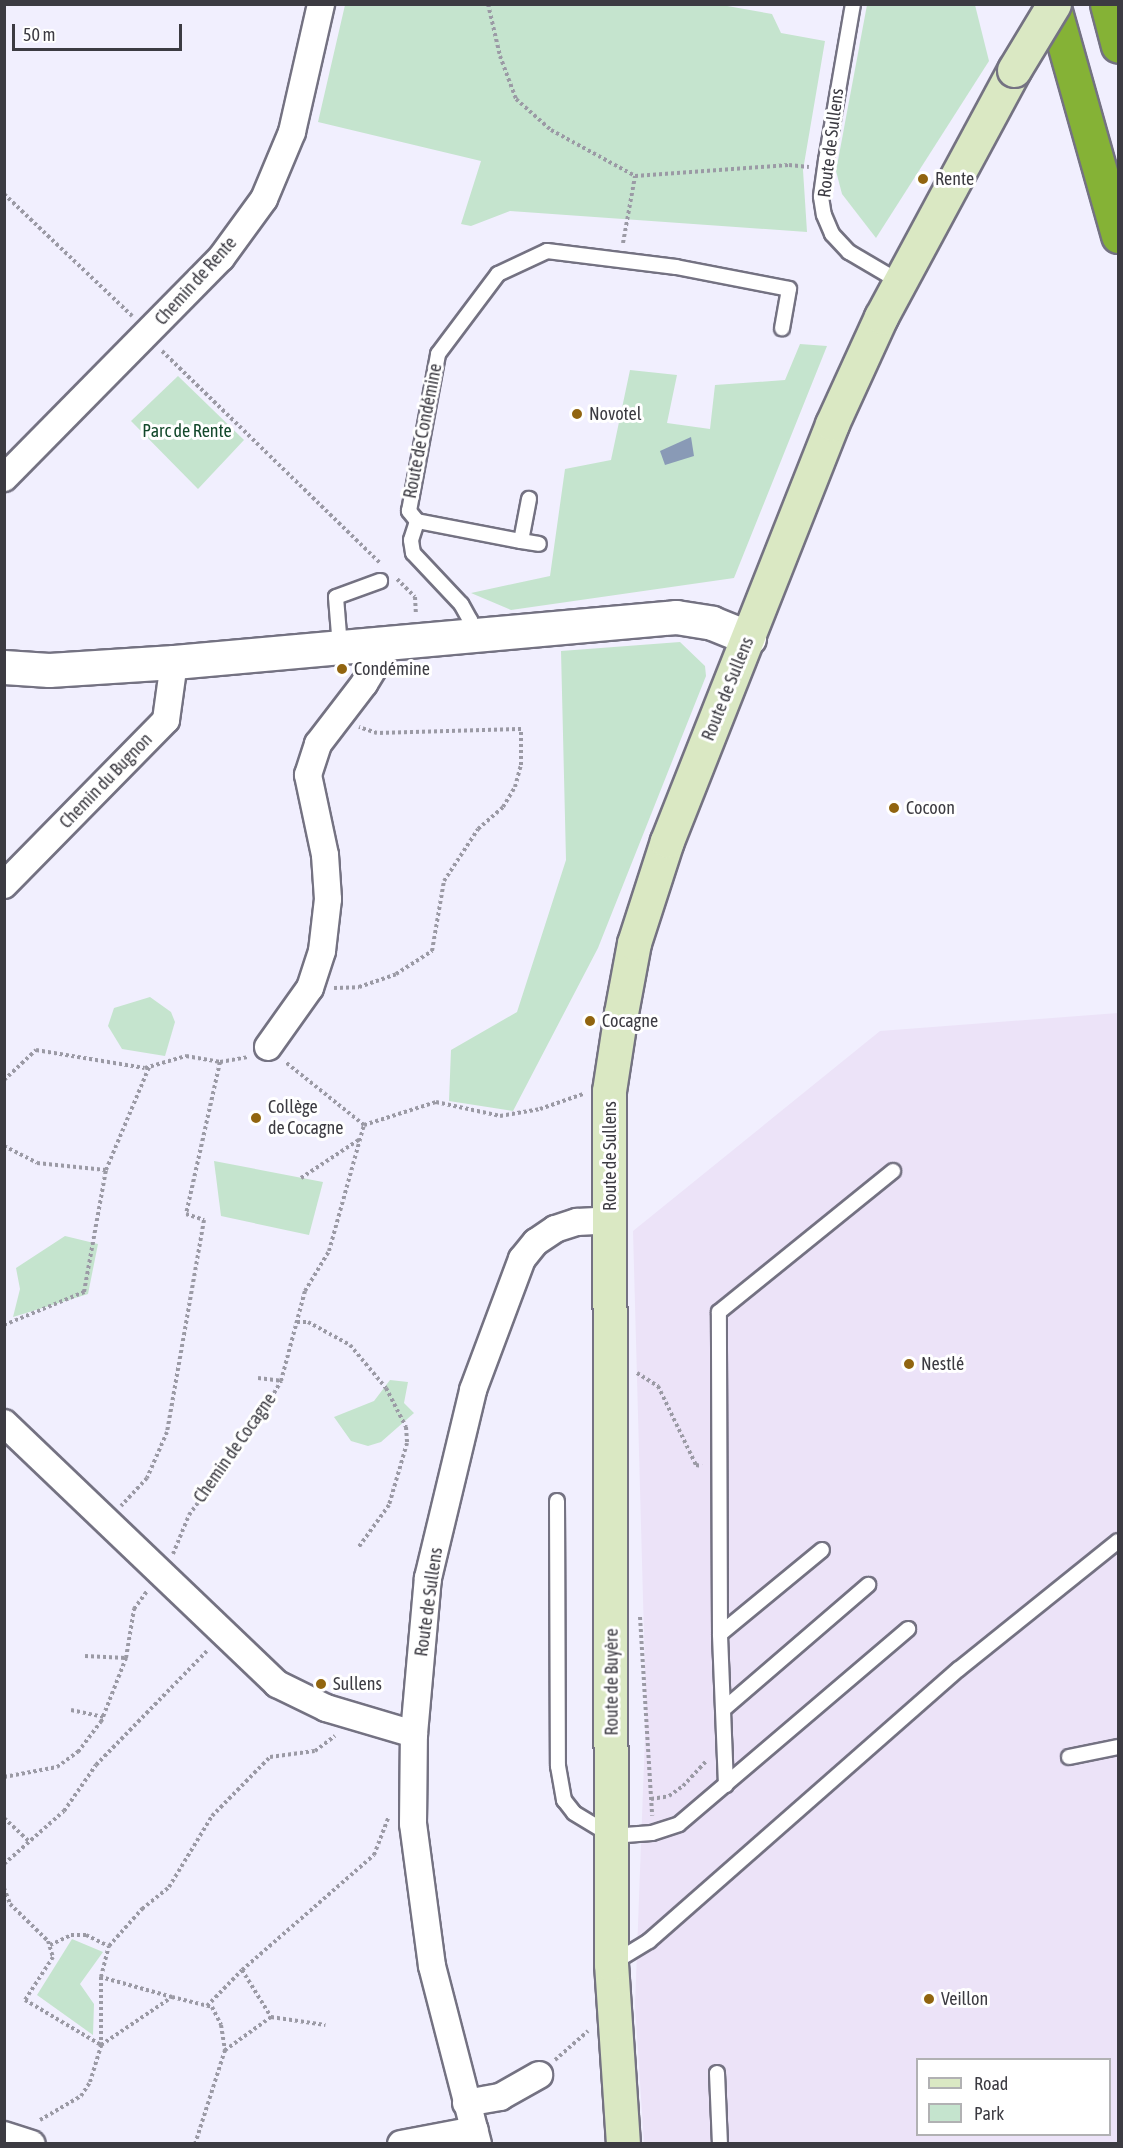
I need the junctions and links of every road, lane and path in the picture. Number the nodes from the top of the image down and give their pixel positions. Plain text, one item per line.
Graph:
1 (321, 4) edge
2 (488, 4) edge
3 (853, 4) edge
4 (1053, 4) edge
5 (1107, 4) edge
6 (1119, 46) edge
7 (810, 168) dead end
8 (635, 176) junction
9 (4, 195) edge
10 (1119, 236) edge
11 (622, 249) dead end
12 (900, 282) junction
13 (782, 328) dead end
14 (151, 338) junction
15 (4, 478) edge
16 (529, 499) dead end
17 (417, 521) junction
18 (521, 541) junction
19 (538, 544) dead end
20 (380, 581) dead end
21 (415, 597) dead end
22 (472, 636) junction
23 (749, 638) junction
24 (389, 643) junction
25 (340, 647) junction
26 (174, 662) junction
27 (4, 667) edge
28 (335, 719) junction
29 (4, 885) edge
30 (309, 988) junction
31 (268, 1047) junction
32 (220, 1062) junction
33 (149, 1066) junction
34 (4, 1080) edge
35 (589, 1091) dead end
36 (364, 1125) junction
37 (360, 1139) junction
38 (4, 1146) edge
39 (106, 1170) junction
40 (892, 1171) dead end
41 (301, 1178) dead end
42 (610, 1220) junction
43 (297, 1322) junction
44 (4, 1325) edge
45 (636, 1372) dead end
46 (258, 1378) dead end
47 (281, 1382) junction
48 (4, 1423) edge
49 (704, 1466) dead end
50 (557, 1501) dead end
51 (117, 1511) dead end
52 (1119, 1541) edge
53 (358, 1548) dead end
54 (822, 1550) dead end
55 (168, 1560) dead end
56 (152, 1583) dead end
57 (868, 1585) dead end
58 (908, 1629) dead end
59 (720, 1634) junction
60 (214, 1643) dead end
61 (85, 1656) dead end
62 (126, 1658) junction
63 (725, 1708) junction
64 (71, 1710) dead end
65 (103, 1717) junction
66 (339, 1732) dead end
67 (414, 1734) junction
68 (1119, 1747) edge
69 (1069, 1757) dead end
70 (4, 1777) edge
71 (726, 1785) junction
72 (389, 1815) dead end
73 (4, 1818) edge
74 (612, 1836) junction
75 (30, 1842) junction
76 (4, 1864) edge
77 (4, 1888) edge
78 (50, 1945) junction
79 (109, 1947) junction
80 (611, 1964) junction
81 (242, 1970) junction
82 (101, 1977) junction
83 (172, 1997) junction
84 (206, 2006) junction
85 (615, 2007) junction
86 (271, 2017) junction
87 (325, 2025) dead end
88 (101, 2045) junction
89 (225, 2050) junction
90 (717, 2073) dead end
91 (539, 2075) joint
92 (466, 2103) junction
93 (36, 2132) edge
94 (4, 2135) edge
95 (476, 2137) edge
96 (195, 2144) edge
97 (401, 2144) edge
98 (623, 2144) edge
99 (720, 2144) edge

1 - 14 street, Chemin de Rente
2 - 8 path
3 - 12 lane, Route de Sullens
4 - 10 highway
4 - 12 main road, Route de Sullens, bridge
5 - 6 highway
7 - 8 path
8 - 11 path
9 - 14 path
12 - 23 main road, Route de Sullens
13 - 17 lane, Route de Condémine
14 - 15 street, Chemin de Rente
14 - 21 path
16 - 18 lane
17 - 18 lane
17 - 22 lane, Route de Condémine
18 - 19 lane
20 - 25 lane
22 - 23 street
22 - 24 street
23 - 42 main road, Route de Sullens
24 - 25 street
24 - 28 street
25 - 26 street
26 - 27 street
26 - 29 street, Chemin du Bugnon
28 - 30 street
28 - 30 path
30 - 31 street
31 - 32 path
31 - 36 path
32 - 33 path
32 - 51 path
33 - 34 path
33 - 39 path
35 - 36 path
36 - 37 path, Chemin de Cocagne
37 - 41 path
37 - 43 path, Chemin de Cocagne
38 - 39 path
39 - 44 path
40 - 59 lane
42 - 67 street, Route de Sullens
42 - 74 main road, Route de Buyère
43 - 47 path, Chemin de Cocagne
43 - 53 path
45 - 49 path
46 - 47 path, Chemin de Cocagne
47 - 55 path, Chemin de Cocagne
48 - 67 street
50 - 74 lane
52 - 80 lane
54 - 59 lane
56 - 62 path
57 - 63 lane
58 - 71 lane
59 - 63 lane
60 - 75 path
61 - 62 path
62 - 65 path
63 - 71 lane
64 - 65 path
65 - 70 path
66 - 79 path
67 - 92 street, Route de Sullens
68 - 69 lane
71 - 74 lane
72 - 81 path
73 - 75 path
74 - 80 main road, Route de Buyère
75 - 76 path
77 - 78 path
78 - 79 path
78 - 88 path
79 - 82 path
80 - 85 main road, Route de Buyère
81 - 84 path
81 - 86 path
82 - 83 path
82 - 88 path
83 - 84 path
83 - 88 path
84 - 89 path
85 - 91 path
85 - 98 main road, Route de Buyère
86 - 87 path
86 - 89 path
88 - 93 path
89 - 96 path
90 - 99 lane
91 - 92 street
92 - 95 street, Route de Sullens
93 - 94 street
95 - 97 street

